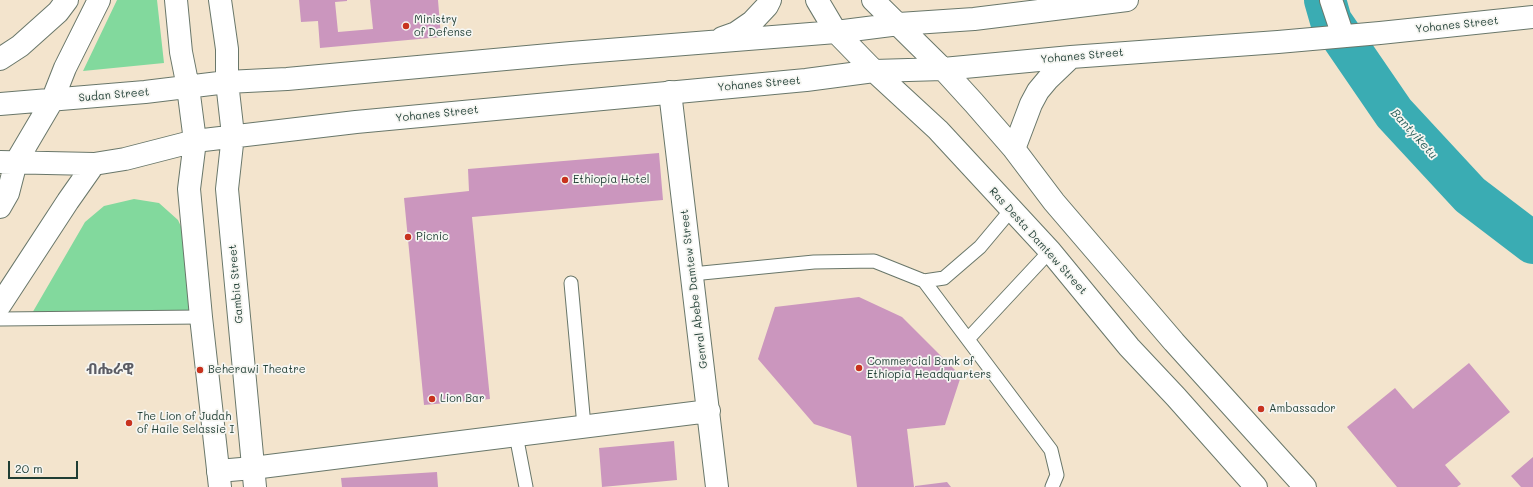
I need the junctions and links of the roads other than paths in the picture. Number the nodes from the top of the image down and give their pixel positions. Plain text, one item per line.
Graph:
1 (67, 0) edge
2 (100, 0) edge
3 (176, 0) edge
4 (220, 0) edge
5 (770, 0) edge
6 (817, 0) edge
7 (873, 0) edge
8 (1127, 0) edge
9 (1331, 0) edge
10 (1533, 17) edge
11 (899, 24) junction
12 (836, 32) junction
13 (1334, 37) junction
14 (712, 43) junction
15 (1071, 56) junction
16 (0, 59) edge
17 (943, 69) junction
18 (874, 71) junction
19 (227, 82) junction
20 (188, 87) junction
21 (670, 92) junction
22 (52, 101) junction
23 (0, 104) edge
24 (233, 135) junction
25 (195, 141) junction
26 (1014, 149) junction
27 (8, 162) edge
28 (94, 164) junction
29 (0, 207) edge
30 (1011, 210) junction
31 (1050, 251) junction
32 (692, 274) junction
33 (924, 281) junction
34 (571, 283) dead end
35 (0, 305) edge
36 (201, 317) junction
37 (0, 319) edge
38 (968, 339) junction
39 (709, 411) junction
40 (584, 426) junction
41 (516, 435) junction
42 (254, 478) edge
43 (219, 479) edge
44 (526, 487) edge
45 (717, 487) edge
46 (1052, 487) edge
47 (1256, 487) edge
48 (1304, 487) edge

1 - 16 main road
2 - 22 main road
3 - 20 main road
4 - 19 main road, Gambia Street
5 - 14 main road
6 - 12 main road, Ras Desta Damtew Street
7 - 11 main road
8 - 11 main road
9 - 13 main road
10 - 13 main road, Yohanes Street
11 - 12 main road
11 - 17 main road
12 - 14 main road
12 - 18 main road, Ras Desta Damtew Street
13 - 15 main road, Yohanes Street
14 - 19 main road
15 - 17 main road, Yohanes Street
15 - 26 main road
17 - 18 main road, Yohanes Street
17 - 26 main road
18 - 21 main road, Yohanes Street
18 - 30 main road, Ras Desta Damtew Street
19 - 20 main road, Sudan Street
19 - 24 main road, Gambia Street
20 - 22 main road, Sudan Street
20 - 25 main road
21 - 24 main road, Yohanes Street
21 - 32 main road, Genral Abebe Damtew Street
22 - 23 main road, Sudan Street
22 - 27 main road
24 - 25 main road, Yohanes Street
24 - 42 main road, Gambia Street
25 - 28 main road
25 - 36 main road
26 - 48 main road
27 - 28 main road
27 - 29 main road
28 - 35 main road
30 - 31 main road, Ras Desta Damtew Street
30 - 33 lane
31 - 38 lane
31 - 47 main road, Ras Desta Damtew Street
32 - 33 lane
32 - 39 main road, Genral Abebe Damtew Street
33 - 38 lane
34 - 40 lane
36 - 37 lane
36 - 43 main road
38 - 46 lane
39 - 40 main road
39 - 45 main road, Genral Abebe Damtew Street
40 - 41 main road
41 - 42 main road
41 - 44 lane
42 - 43 main road

